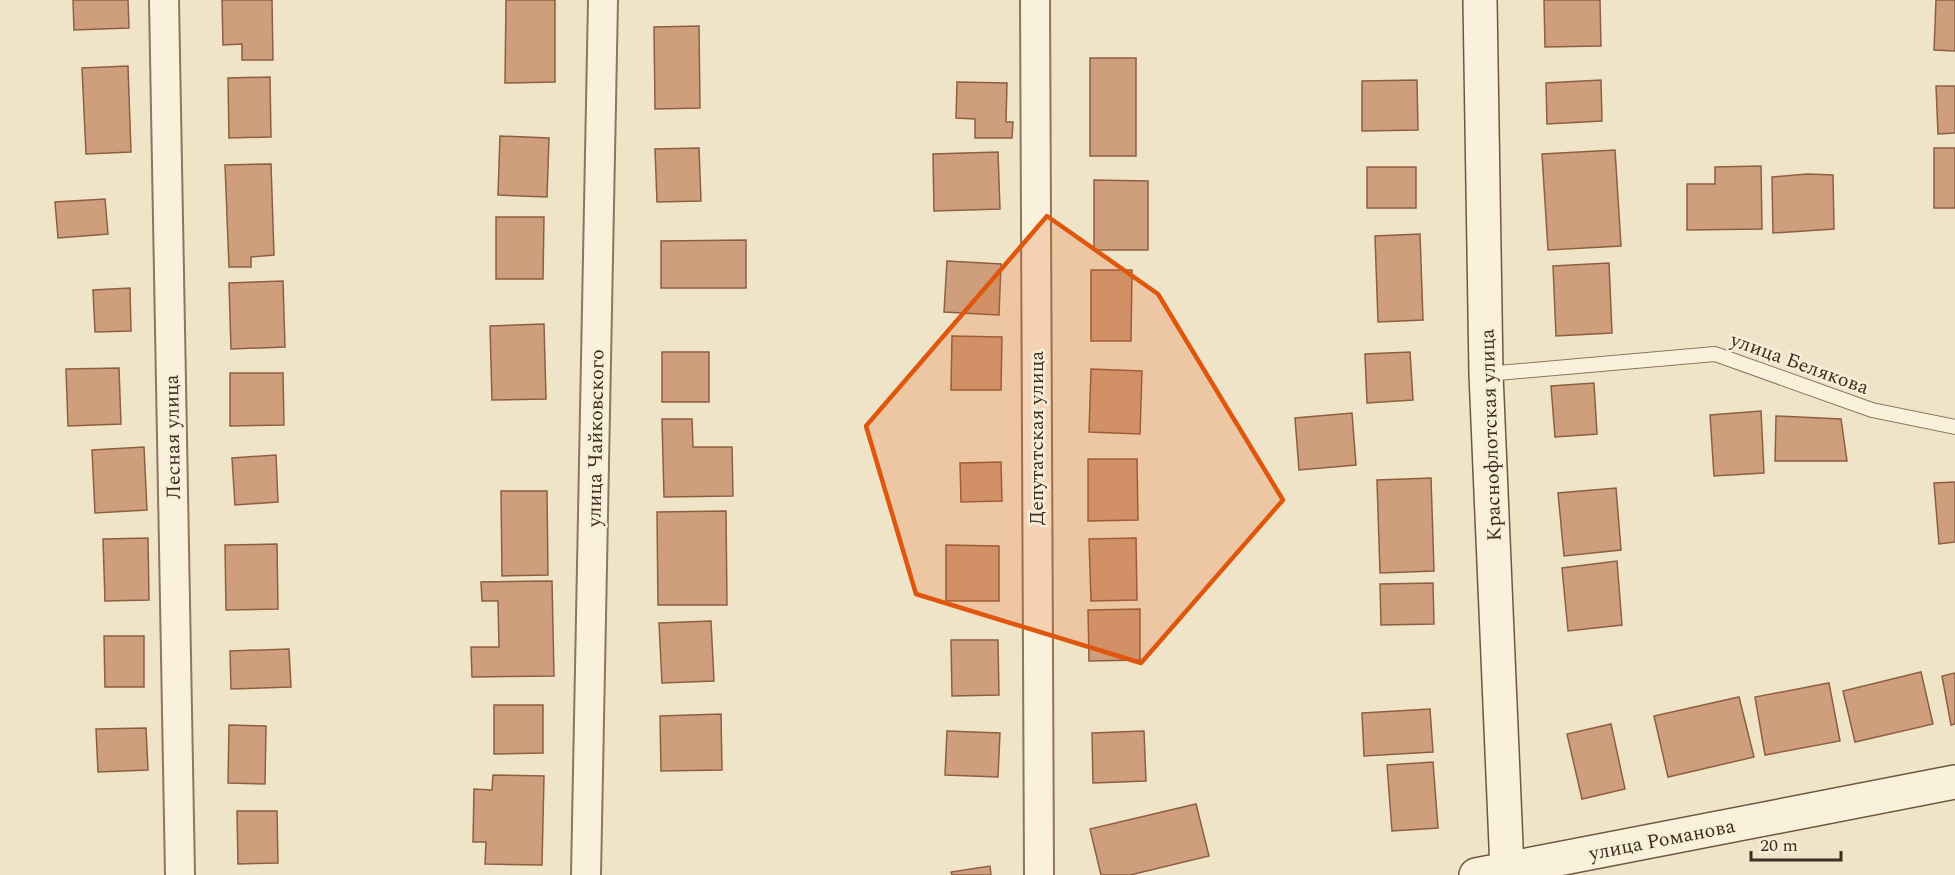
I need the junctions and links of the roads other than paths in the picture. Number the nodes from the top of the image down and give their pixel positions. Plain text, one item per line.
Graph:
1 (165, 0) edge
2 (603, 0) edge
3 (1035, 0) edge
4 (1480, 0) edge
5 (1486, 374) junction
6 (1955, 427) edge
7 (1955, 782) edge
8 (1491, 872) edge
9 (180, 875) edge
10 (586, 875) edge
11 (1039, 875) edge

1 - 9 street, Лесная улица
2 - 10 street, улица Чайковского
3 - 11 street, Депутатская улица
4 - 5 street, Краснофлотская улица
5 - 6 lane, улица Белякова
5 - 8 street, Краснофлотская улица
7 - 8 street, улица Романова

